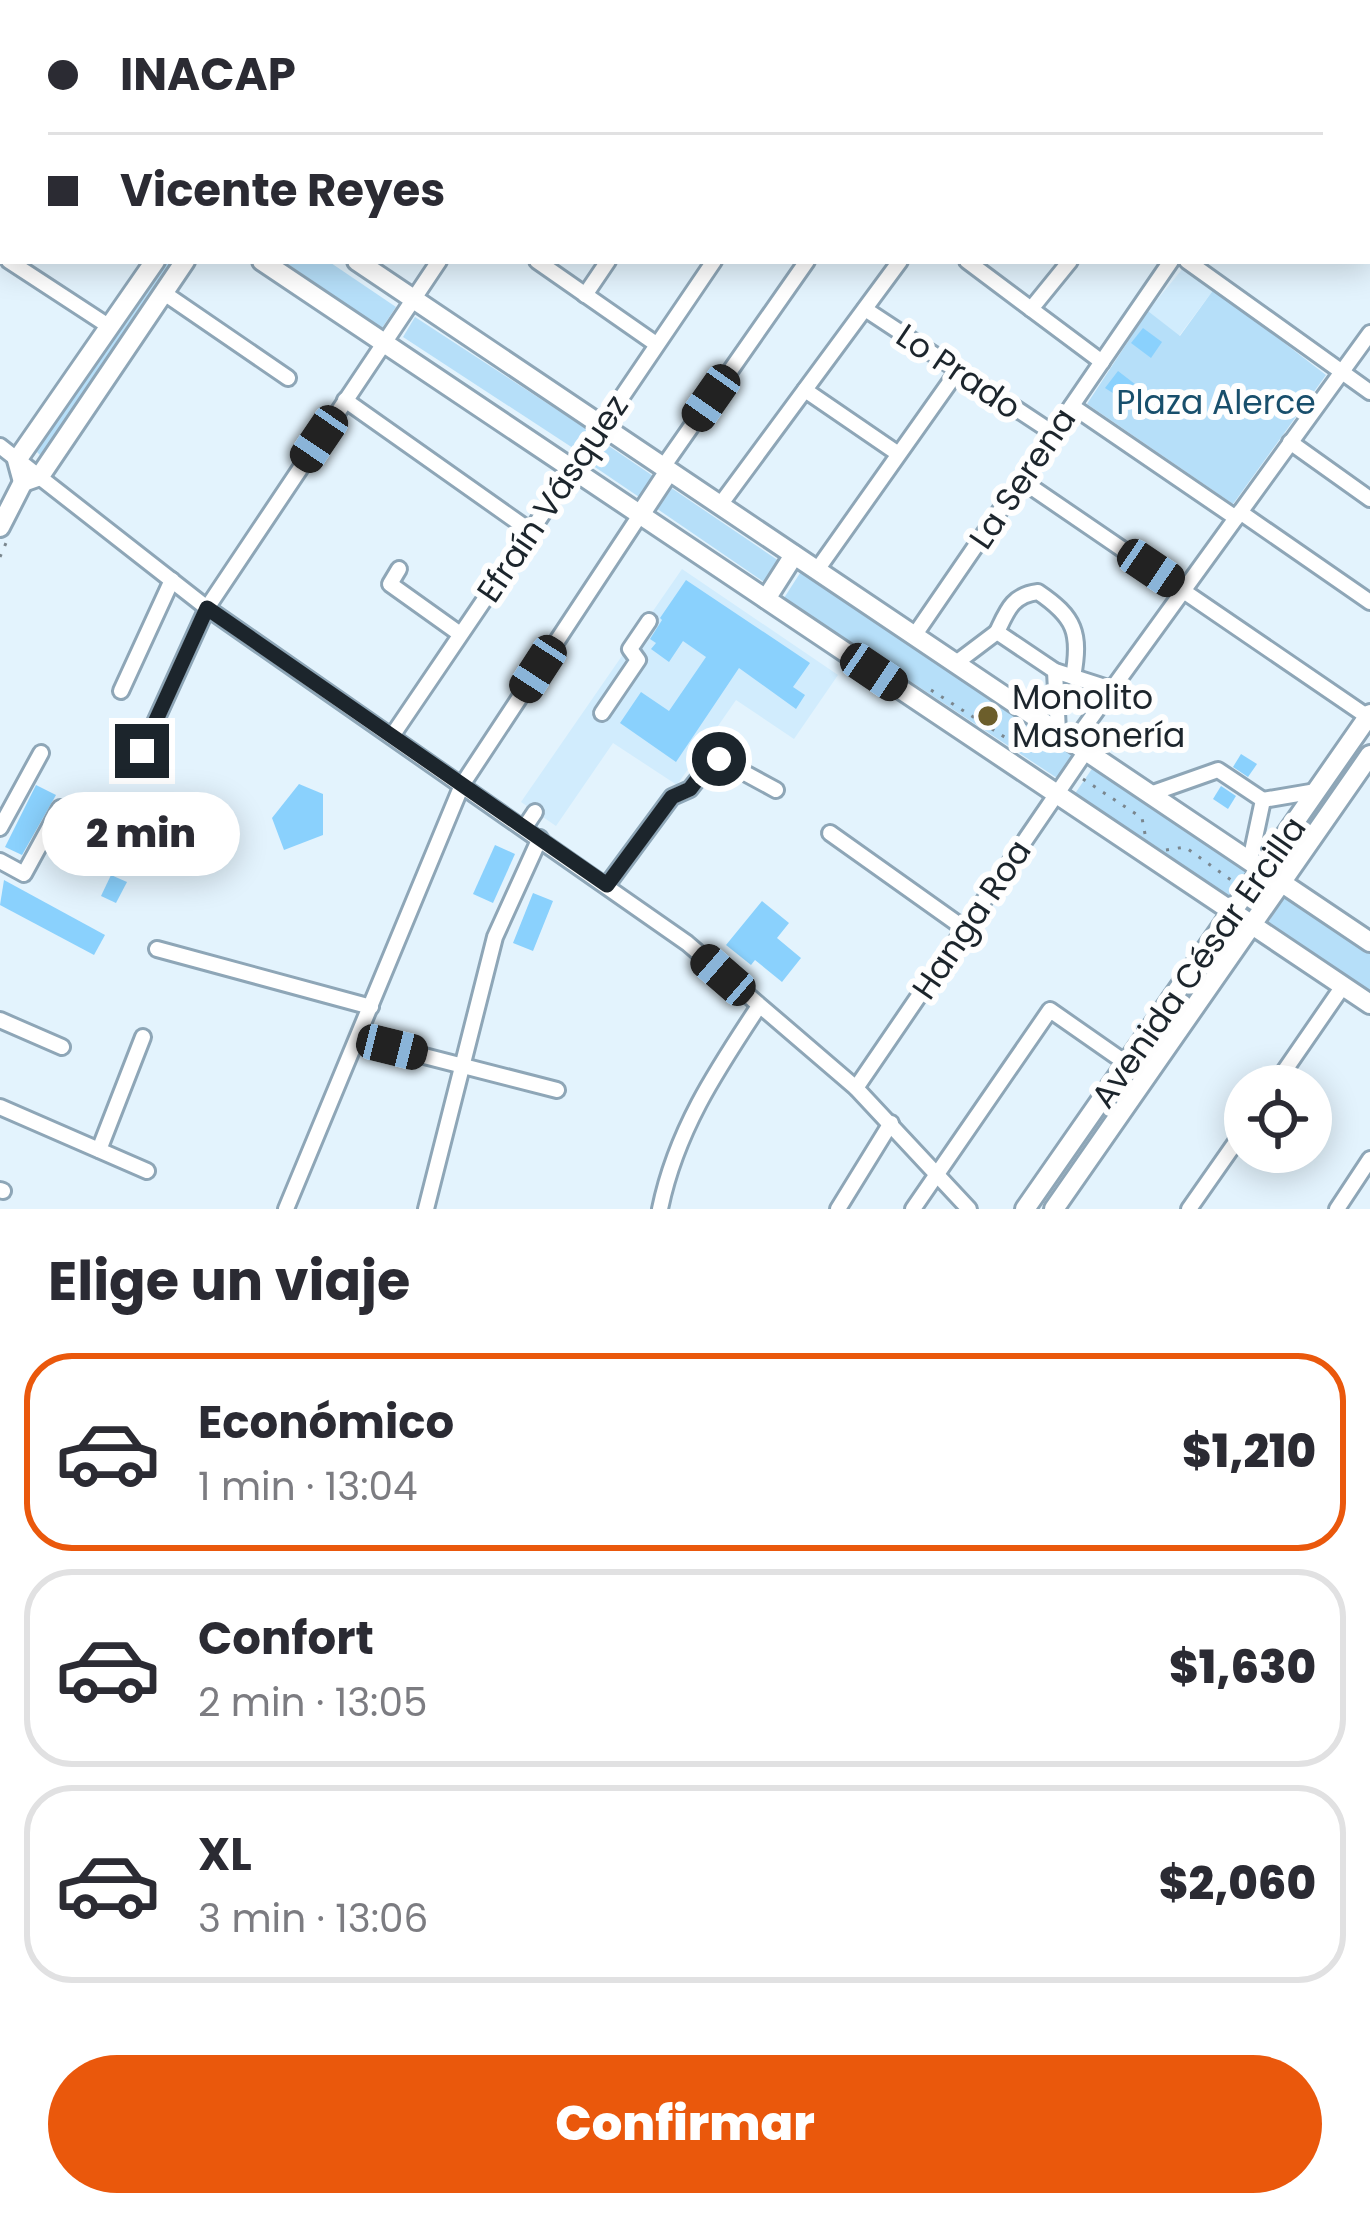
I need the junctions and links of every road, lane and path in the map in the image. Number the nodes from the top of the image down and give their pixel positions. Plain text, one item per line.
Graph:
1 (16, 264) edge
2 (153, 264) edge
3 (183, 264) edge
4 (267, 264) edge
5 (362, 264) edge
6 (437, 264) edge
7 (541, 264) edge
8 (606, 264) edge
9 (712, 264) edge
10 (805, 264) edge
11 (898, 264) edge
12 (971, 264) edge
13 (1068, 264) edge
14 (1169, 264) edge
15 (1191, 264) edge
16 (164, 293) junction
17 (585, 296) junction
18 (413, 298) junction
19 (865, 308) junction
20 (1031, 309) junction
21 (110, 327) junction
22 (1370, 333) edge
23 (131, 341) junction
24 (384, 342) junction
25 (656, 344) junction
26 (1102, 362) junction
27 (1342, 371) junction
28 (957, 372) junction
29 (288, 378) dead end
30 (805, 390) junction
31 (1370, 392) edge
32 (345, 400) junction
33 (1072, 406) junction
34 (601, 425) junction
35 (1053, 433) junction
36 (1290, 442) junction
37 (0, 446) edge
38 (897, 453) junction
39 (17, 460) junction
40 (571, 468) junction
41 (666, 469) junction
42 (31, 479) junction
43 (1021, 480) junction
44 (1370, 499) edge
45 (720, 505) junction
46 (640, 514) junction
47 (1238, 515) junction
48 (0, 527) edge
49 (529, 530) junction
50 (794, 555) junction
51 (400, 569) dead end
52 (817, 570) junction
53 (172, 580) junction
54 (1184, 590) junction
55 (766, 598) junction
56 (1370, 602) edge
57 (207, 608) junction
58 (649, 621) dead end
59 (997, 632) junction
60 (460, 634) junction
61 (914, 636) junction
62 (956, 663) junction
63 (1054, 671) junction
64 (1073, 677) junction
65 (918, 681) dead end
66 (1111, 689) junction
67 (121, 691) dead end
68 (602, 713) dead end
69 (1369, 715) edge
70 (392, 736) junction
71 (1068, 742) junction
72 (142, 751) dead end
73 (41, 753) dead end
74 (1370, 755) edge
75 (1071, 772) junction
76 (462, 785) junction
77 (776, 790) dead end
78 (1316, 791) junction
79 (1056, 794) junction
80 (1150, 794) junction
81 (1262, 800) junction
82 (535, 812) dead end
83 (524, 827) junction
84 (0, 828) edge
85 (830, 833) dead end
86 (540, 838) junction
87 (1149, 841) dead end
88 (124, 844) dead end
89 (1162, 850) dead end
90 (0, 861) edge
91 (1256, 865) junction
92 (1282, 883) junction
93 (607, 885) junction
94 (1246, 892) junction
95 (1233, 912) junction
96 (1252, 925) junction
97 (965, 929) junction
98 (1370, 942) edge
99 (157, 949) dead end
100 (1343, 986) junction
101 (1370, 1004) edge
102 (759, 1006) junction
103 (370, 1007) junction
104 (0, 1020) edge
105 (143, 1036) dead end
106 (358, 1039) junction
107 (62, 1047) dead end
108 (462, 1064) junction
109 (1127, 1064) junction
110 (1288, 1065) edge
111 (1146, 1077) junction
112 (856, 1088) junction
113 (557, 1090) dead end
114 (0, 1106) edge
115 (891, 1124) junction
116 (99, 1150) junction
117 (1370, 1159) edge
118 (1224, 1160) edge
119 (147, 1171) dead end
120 (938, 1173) junction
121 (286, 1209) edge
122 (426, 1209) edge
123 (660, 1209) edge
124 (838, 1209) edge
125 (913, 1209) edge
126 (969, 1209) edge
127 (1025, 1209) edge
128 (1054, 1209) edge
129 (1190, 1209) edge
130 (1337, 1209) edge

1 - 21 street
2 - 21 main road
3 - 16 main road
4 - 24 main road
5 - 18 main road
6 - 18 street
7 - 17 street
8 - 17 street
9 - 25 street, Efraín Vásquez
10 - 41 street
11 - 19 street
12 - 20 street
13 - 20 street
14 - 26 street, La Serena
15 - 27 street
16 - 23 main road
16 - 29 street
17 - 25 street
18 - 24 street
18 - 34 main road
19 - 28 street, Lo Prado
19 - 30 street
20 - 26 street
21 - 23 main road
21 - 39 main road
22 - 27 street, Hanga Roa
23 - 42 main road
24 - 32 street
24 - 40 main road
25 - 34 street, Efraín Vásquez
26 - 33 street, La Serena
27 - 31 street
27 - 36 street, Hanga Roa
28 - 35 street, Lo Prado
28 - 38 street
30 - 38 street
30 - 45 street
32 - 49 street
32 - 57 street
33 - 35 street, La Serena
33 - 47 street
34 - 40 street, Efraín Vásquez
34 - 41 main road
35 - 43 street, La Serena
36 - 44 street
36 - 47 street, Hanga Roa
37 - 39 street
38 - 52 street
39 - 42 main road
40 - 46 main road
40 - 49 street, Efraín Vásquez
41 - 45 main road
41 - 46 main road
42 - 48 main road
42 - 53 street
43 - 54 street
43 - 61 street, La Serena
45 - 50 main road
46 - 55 main road
46 - 76 street
47 - 54 street, Hanga Roa
47 - 56 street
49 - 60 street, Efraín Vásquez
50 - 52 main road
50 - 55 main road
51 - 60 street
52 - 61 main road
53 - 57 street
53 - 67 street
54 - 66 street, Hanga Roa
54 - 69 street
55 - 79 main road
57 - 70 street
57 - 72 street
58 - 68 street
59 - 62 street
59 - 63 street
59 - 64 street
60 - 70 street, Efraín Vásquez
61 - 62 main road
62 - 71 main road
63 - 64 street
63 - 71 street
64 - 66 street
65 - 71 path
66 - 71 street, Hanga Roa
69 - 78 main road, Avenida César Ercilla
70 - 76 street
71 - 75 street, Hanga Roa
71 - 80 main road
73 - 84 street
74 - 92 main road, Avenida César Ercilla
75 - 79 street, Hanga Roa
75 - 87 path
76 - 83 street
76 - 103 street
77 - 93 street
78 - 81 street
78 - 91 main road, Avenida César Ercilla
79 - 95 main road
79 - 97 street, Hanga Roa
80 - 81 street
80 - 91 main road
81 - 91 street
82 - 83 street
83 - 86 street
85 - 97 street
86 - 93 street
86 - 108 street
88 - 90 street
89 - 94 path
91 - 92 main road
91 - 94 main road, Avenida César Ercilla
92 - 96 main road, Avenida César Ercilla
92 - 98 main road
93 - 102 street
94 - 95 main road, Avenida César Ercilla
95 - 96 main road
95 - 109 main road, Avenida César Ercilla
96 - 100 main road
96 - 111 main road, Avenida César Ercilla
97 - 112 street, Hanga Roa
99 - 103 street
100 - 101 main road
100 - 110 street
102 - 112 street
102 - 123 street
103 - 106 street
104 - 107 street
105 - 116 street
106 - 108 street
106 - 121 street
108 - 113 street
108 - 122 street
109 - 111 street
109 - 120 street
109 - 127 main road, Avenida César Ercilla
111 - 128 main road, Avenida César Ercilla
112 - 115 street
114 - 116 street
115 - 120 street
115 - 124 street
116 - 119 street
117 - 130 street
118 - 129 street
120 - 125 street
120 - 126 street

